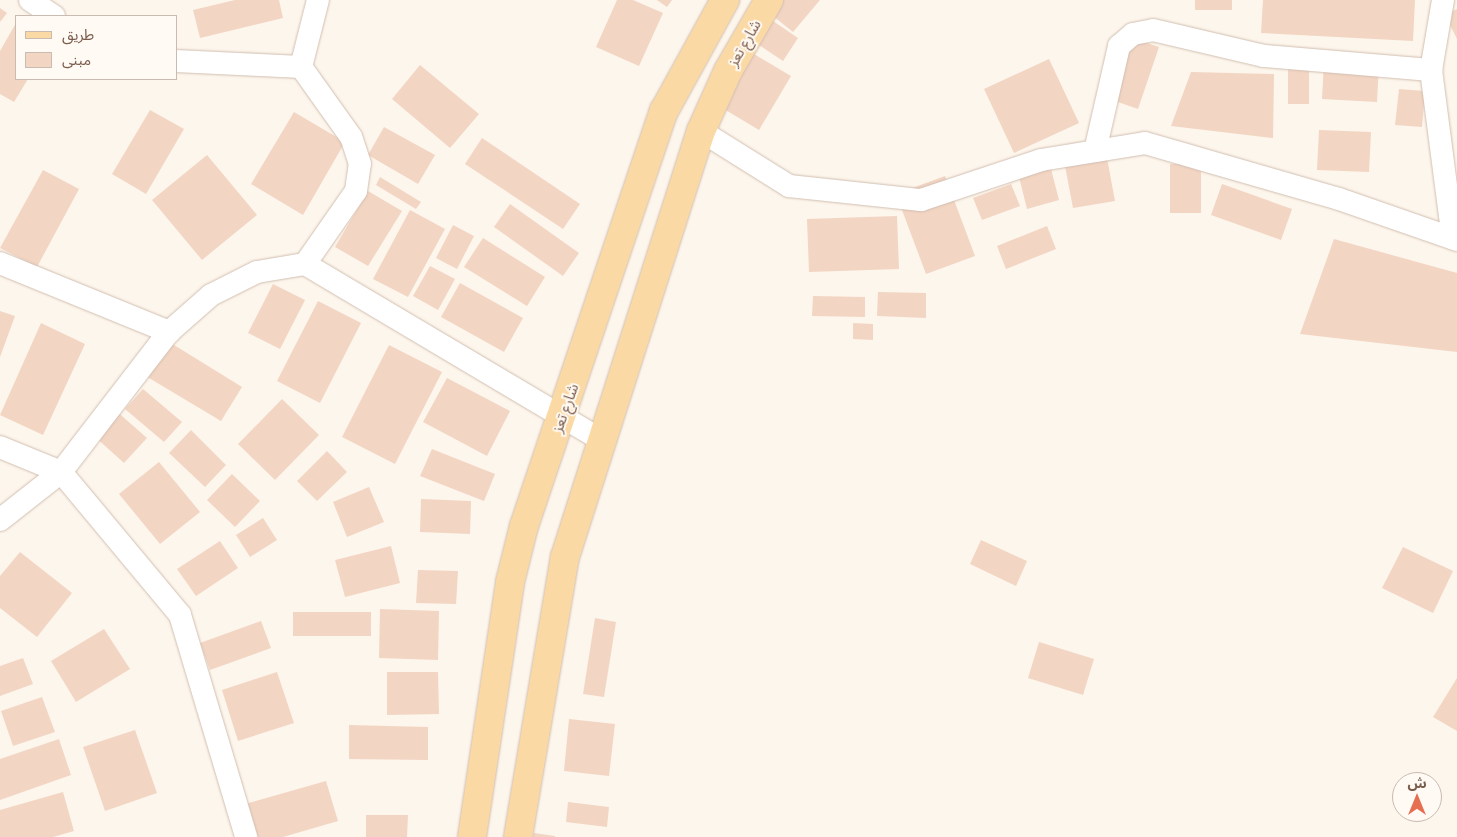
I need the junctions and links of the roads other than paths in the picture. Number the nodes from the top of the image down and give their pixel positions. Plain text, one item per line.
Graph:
1 (30, 0) edge
2 (318, 0) edge
3 (725, 0) edge
4 (770, 0) edge
5 (1442, 0) edge
6 (52, 15) edge
7 (178, 61) edge
8 (301, 67) junction
9 (1431, 70) junction
10 (701, 131) junction
11 (1095, 151) junction
12 (1455, 240) edge
13 (0, 263) edge
14 (305, 264) junction
15 (169, 332) junction
16 (563, 417) junction
17 (601, 440) junction
18 (0, 447) edge
19 (61, 472) junction
20 (0, 520) edge
21 (246, 837) edge
22 (472, 837) edge
23 (518, 837) edge

1 - 6 street
2 - 8 street
3 - 16 main road, شارع تعز
4 - 10 main road, شارع تعز
5 - 9 street
7 - 8 street
8 - 14 street
9 - 11 street
9 - 12 street
10 - 11 street
10 - 17 main road, شارع تعز
11 - 12 street
13 - 15 street
14 - 15 street
14 - 16 street
15 - 19 street
16 - 17 street
16 - 22 main road, شارع تعز
17 - 23 main road, شارع تعز
18 - 19 street
19 - 20 street
19 - 21 street

